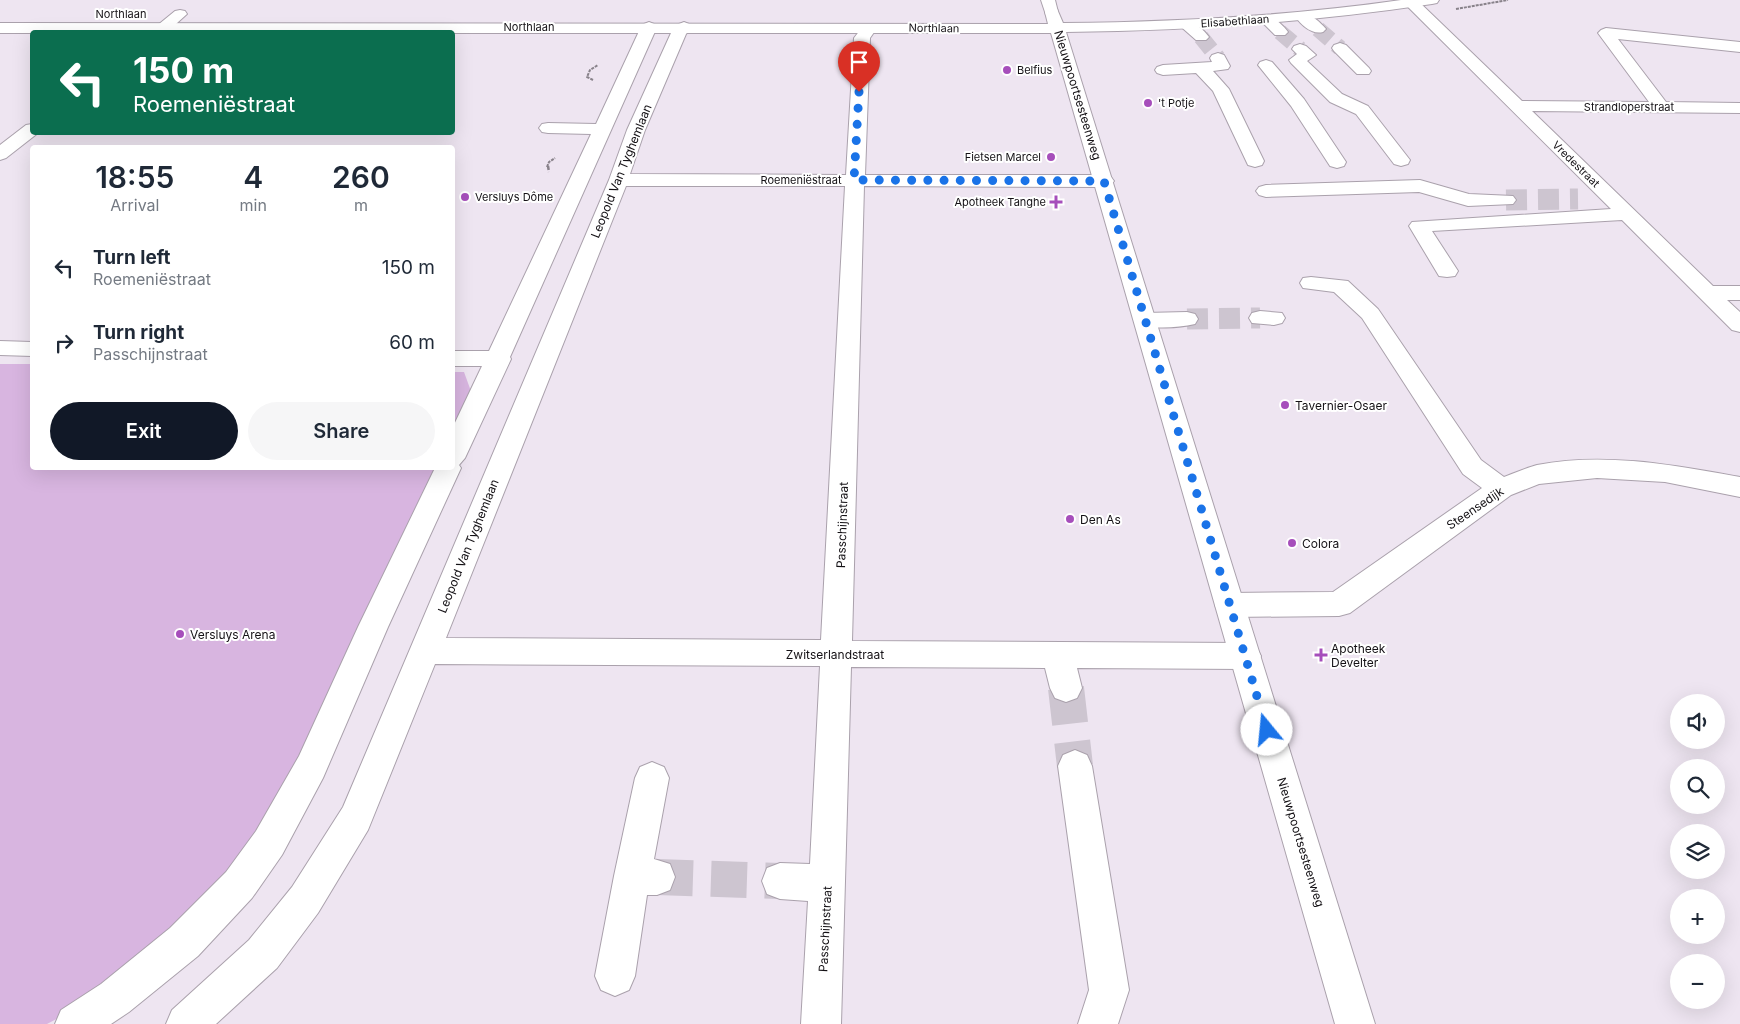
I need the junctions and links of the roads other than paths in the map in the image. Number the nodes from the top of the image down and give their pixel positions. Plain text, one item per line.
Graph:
1 (1432, 0) edge
2 (1409, 2) edge
3 (1286, 3) dead end
4 (783, 12) dead end
5 (1034, 12) dead end
6 (1061, 13) edge
7 (0, 14) edge
8 (180, 14) junction
9 (1302, 16) junction
10 (1266, 19) junction
11 (1187, 25) junction
12 (649, 27) junction
13 (684, 27) junction
14 (0, 28) edge
15 (869, 28) junction
16 (1318, 29) tunnel mouth
17 (161, 30) edge
18 (1280, 32) tunnel mouth
19 (1201, 38) tunnel mouth
20 (1740, 47) edge
21 (1340, 48) tunnel mouth
22 (1300, 49) dead end
23 (1218, 58) dead end
24 (1266, 65) dead end
25 (1200, 68) junction
26 (1163, 70) dead end
27 (1363, 71) dead end
28 (1336, 98) junction
29 (1298, 103) junction
30 (1517, 106) junction
31 (1662, 107) junction
32 (1740, 108) edge
33 (548, 128) dead end
34 (603, 129) junction
35 (30, 131) edge
36 (0, 154) edge
37 (1401, 160) dead end
38 (1255, 161) dead end
39 (1337, 162) dead end
40 (619, 180) junction
41 (854, 180) junction
42 (1104, 181) junction
43 (1266, 191) dead end
44 (1612, 199) junction
45 (1506, 200) tunnel mouth
46 (1578, 200) tunnel mouth
47 (1627, 214) junction
48 (1447, 271) dead end
49 (1311, 283) dead end
50 (1706, 293) junction
51 (1740, 293) edge
52 (1187, 319) tunnel mouth
53 (1145, 320) junction
54 (1740, 325) edge
55 (0, 348) edge
56 (30, 349) edge
57 (455, 358) edge
58 (499, 359) junction
59 (455, 452) edge
60 (447, 470) edge
61 (1740, 487) edge
62 (1501, 488) junction
63 (1230, 605) junction
64 (426, 651) junction
65 (838, 654) junction
66 (1058, 655) junction
67 (1245, 656) junction
68 (1066, 688) tunnel mouth
69 (1075, 766) tunnel mouth
70 (652, 778) dead end
71 (780, 881) tunnel mouth
72 (827, 883) junction
73 (615, 976) dead end
74 (75, 1024) edge
75 (186, 1024) edge
76 (821, 1024) edge
77 (1098, 1024) edge
78 (1355, 1024) edge

1 - 2 street, Elisabethlaan
2 - 9 street, Elisabethlaan
2 - 30 street, Vredestraat
3 - 6 street, Elisabethlaan
4 - 8 street, Northlaan
5 - 6 street
6 - 11 street, Elisabethlaan
6 - 15 street, Northlaan
6 - 42 street, Nieuwpoortsesteenweg
7 - 8 street, Northlaan
8 - 17 street
9 - 10 street, Elisabethlaan
9 - 16 street
10 - 11 street, Elisabethlaan
10 - 18 street
11 - 19 street
12 - 13 street, Northlaan
12 - 17 street, Northlaan
12 - 34 street
13 - 15 street, Northlaan
13 - 40 street, Leopold Van Tyghemlaan
14 - 17 street, Northlaan
15 - 41 street, Passchijnstraat
20 - 31 street
21 - 27 street
22 - 28 street
23 - 25 street
24 - 29 street
25 - 26 street
25 - 38 street
28 - 29 street
28 - 37 street
29 - 39 street
30 - 31 street, Strandloperstraat
30 - 44 street, Vredestraat
31 - 32 street, Strandloperstraat
33 - 34 street
34 - 58 street
35 - 36 street
40 - 41 street, Roemeniëstraat
40 - 64 street, Leopold Van Tyghemlaan
41 - 42 street, Roemeniëstraat
41 - 65 street, Passchijnstraat
42 - 53 street, Nieuwpoortsesteenweg
43 - 45 street
44 - 46 street
44 - 47 street, Vredestraat
47 - 48 street
47 - 50 street, Vredestraat
49 - 62 street
50 - 51 street
50 - 54 street, Vredestraat
52 - 53 street
53 - 63 street, Nieuwpoortsesteenweg
55 - 56 street
57 - 58 street
58 - 59 street
60 - 74 street
61 - 62 street, Steensedijk
62 - 63 street, Steensedijk
63 - 67 street, Nieuwpoortsesteenweg
64 - 65 street, Zwitserlandstraat
64 - 75 street, Leopold Van Tyghemlaan
65 - 66 street, Zwitserlandstraat
65 - 72 street, Passchijnstraat
66 - 67 street, Zwitserlandstraat
66 - 68 street
67 - 78 street, Nieuwpoortsesteenweg
69 - 77 street
70 - 73 street
71 - 72 street
72 - 76 street, Passchijnstraat

